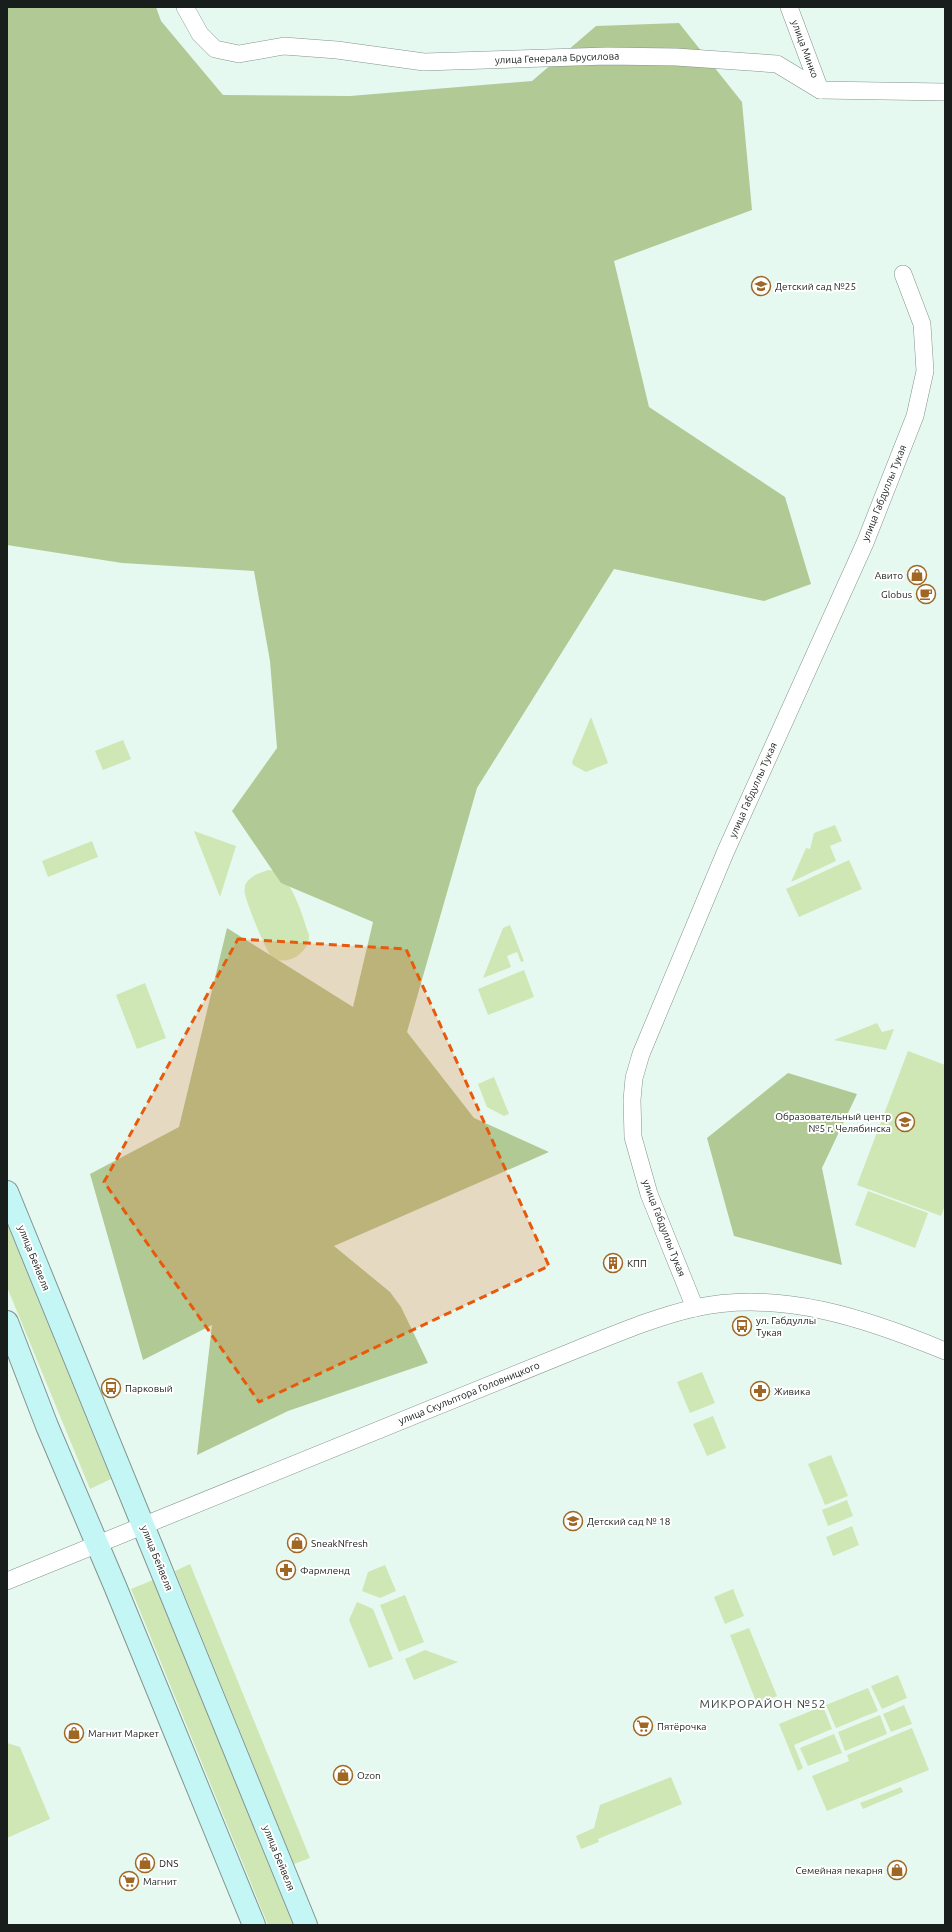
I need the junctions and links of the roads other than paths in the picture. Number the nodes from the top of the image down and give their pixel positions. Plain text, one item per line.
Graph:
1 (185, 7) edge
2 (789, 7) edge
3 (820, 90) junction
4 (945, 92) edge
5 (903, 274) dead end
6 (7, 1192) edge
7 (695, 1308) junction
8 (7, 1322) edge
9 (945, 1351) edge
10 (143, 1525) junction
11 (97, 1543) junction
12 (7, 1581) edge
13 (254, 1925) edge
14 (306, 1925) edge

1 - 3 street, улица Генерала Брусилова
2 - 3 street, улица Минко
3 - 4 street
5 - 7 street, улица Габдуллы Тукая
6 - 10 main road, улица Бейвеля
7 - 9 street, улица Скульптора Головницкого
7 - 10 street, улица Скульптора Головницкого
8 - 11 main road
10 - 11 street, улица Скульптора Головницкого
10 - 14 main road, улица Бейвеля
11 - 12 street, улица Скульптора Головницкого
11 - 13 main road

